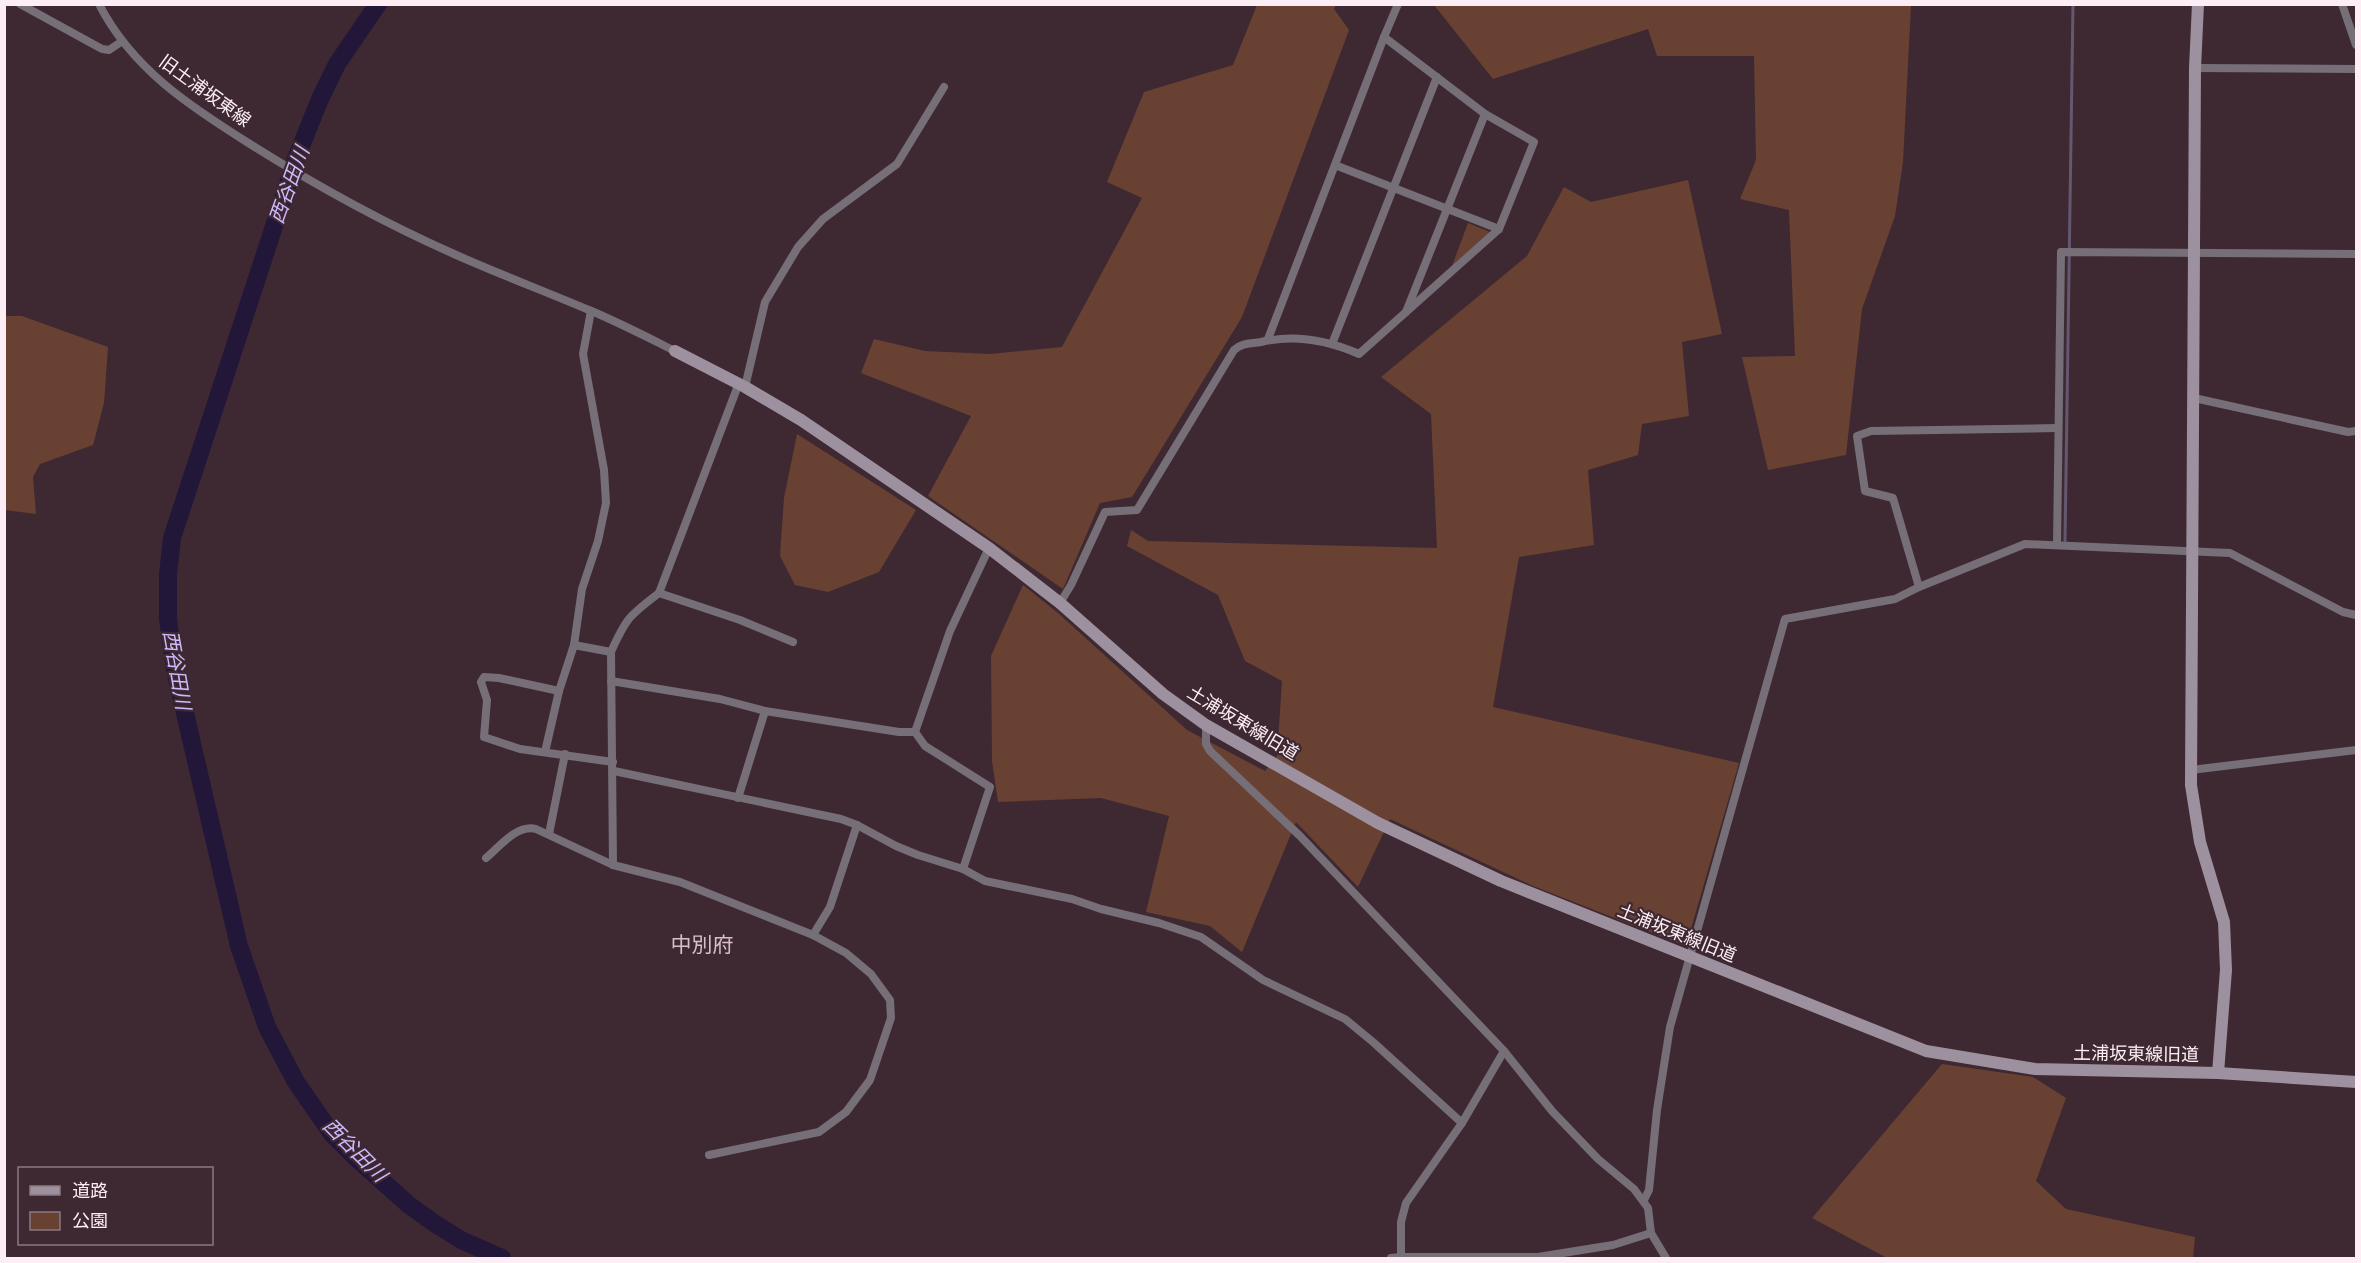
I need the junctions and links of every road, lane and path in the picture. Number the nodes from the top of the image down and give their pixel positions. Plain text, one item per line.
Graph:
1 (20, 4) edge
2 (99, 4) edge
3 (1398, 4) edge
4 (2198, 4) edge
5 (2342, 4) edge
6 (1384, 37) junction
7 (121, 42) junction
8 (2356, 45) edge
9 (2195, 68) junction
10 (2356, 69) edge
11 (1437, 77) junction
12 (945, 87) dead end
13 (1485, 114) junction
14 (1335, 165) junction
15 (1393, 188) junction
16 (1446, 208) junction
17 (1499, 229) junction
18 (2195, 252) junction
19 (2356, 254) edge
20 (591, 311) junction
21 (1405, 315) junction
22 (1268, 339) junction
23 (1332, 344) junction
24 (675, 351) joint
25 (742, 385) junction
26 (2194, 398) junction
27 (2058, 428) junction
28 (2356, 431) edge
29 (2057, 544) junction
30 (989, 548) junction
31 (2192, 550) junction
32 (1919, 587) junction
33 (659, 593) junction
34 (1060, 603) junction
35 (2356, 615) edge
36 (793, 642) dead end
37 (574, 645) junction
38 (611, 652) junction
39 (611, 681) junction
40 (559, 691) junction
41 (765, 711) junction
42 (1206, 725) junction
43 (915, 732) junction
44 (2356, 750) edge
45 (545, 752) junction
46 (565, 754) junction
47 (613, 762) junction
48 (2191, 770) junction
49 (614, 771) junction
50 (738, 798) junction
51 (857, 825) junction
52 (549, 834) junction
53 (486, 858) dead end
54 (613, 866) junction
55 (963, 869) junction
56 (813, 934) junction
57 (1691, 958) junction
58 (1504, 1051) junction
59 (2218, 1073) junction
60 (2356, 1082) edge
61 (1462, 1123) junction
62 (709, 1155) dead end
63 (1644, 1200) junction
64 (1652, 1233) junction
65 (1401, 1257) junction
66 (1391, 1258) edge
67 (1665, 1258) edge

1 - 7 street
2 - 7 street, 旧土浦坂東線
3 - 6 street
4 - 9 street
5 - 8 street
6 - 11 street
6 - 14 street
7 - 20 street, 旧土浦坂東線
9 - 10 street
9 - 18 street
11 - 13 street
11 - 15 street
12 - 25 street
13 - 16 street
13 - 17 street
14 - 15 street
14 - 22 street
15 - 16 street
15 - 23 street
16 - 17 street
16 - 21 street
17 - 21 street
18 - 19 street
18 - 26 street
18 - 27 street
20 - 24 street, 旧土浦坂東線
20 - 37 street
21 - 23 street
22 - 23 street
22 - 34 street
24 - 25 street, 土浦坂東線旧道
25 - 30 street, 土浦坂東線旧道
25 - 33 street
26 - 28 street
26 - 31 street
27 - 29 street
27 - 32 street
29 - 31 street
29 - 32 street
30 - 34 street, 土浦坂東線旧道
30 - 43 street
31 - 35 street
31 - 48 street
32 - 57 street
33 - 36 street
33 - 38 street
34 - 42 street, 土浦坂東線旧道
37 - 38 street
37 - 40 street
38 - 39 street
39 - 41 street
39 - 47 street
40 - 45 street
40 - 45 street
41 - 43 street
41 - 50 street
42 - 57 street, 土浦坂東線旧道
42 - 58 street
43 - 55 street
44 - 48 street
45 - 46 street
46 - 47 street
46 - 52 street
47 - 49 street
48 - 59 street
49 - 50 street
49 - 54 street
50 - 51 street
51 - 55 street
51 - 56 street
52 - 53 street
52 - 54 street
54 - 56 street
55 - 61 street
56 - 62 street
57 - 59 street, 土浦坂東線旧道
57 - 63 street
58 - 61 street
58 - 63 street
59 - 60 street, 土浦坂東線旧道
61 - 65 street
63 - 64 street
64 - 65 street
64 - 67 street
65 - 66 street

